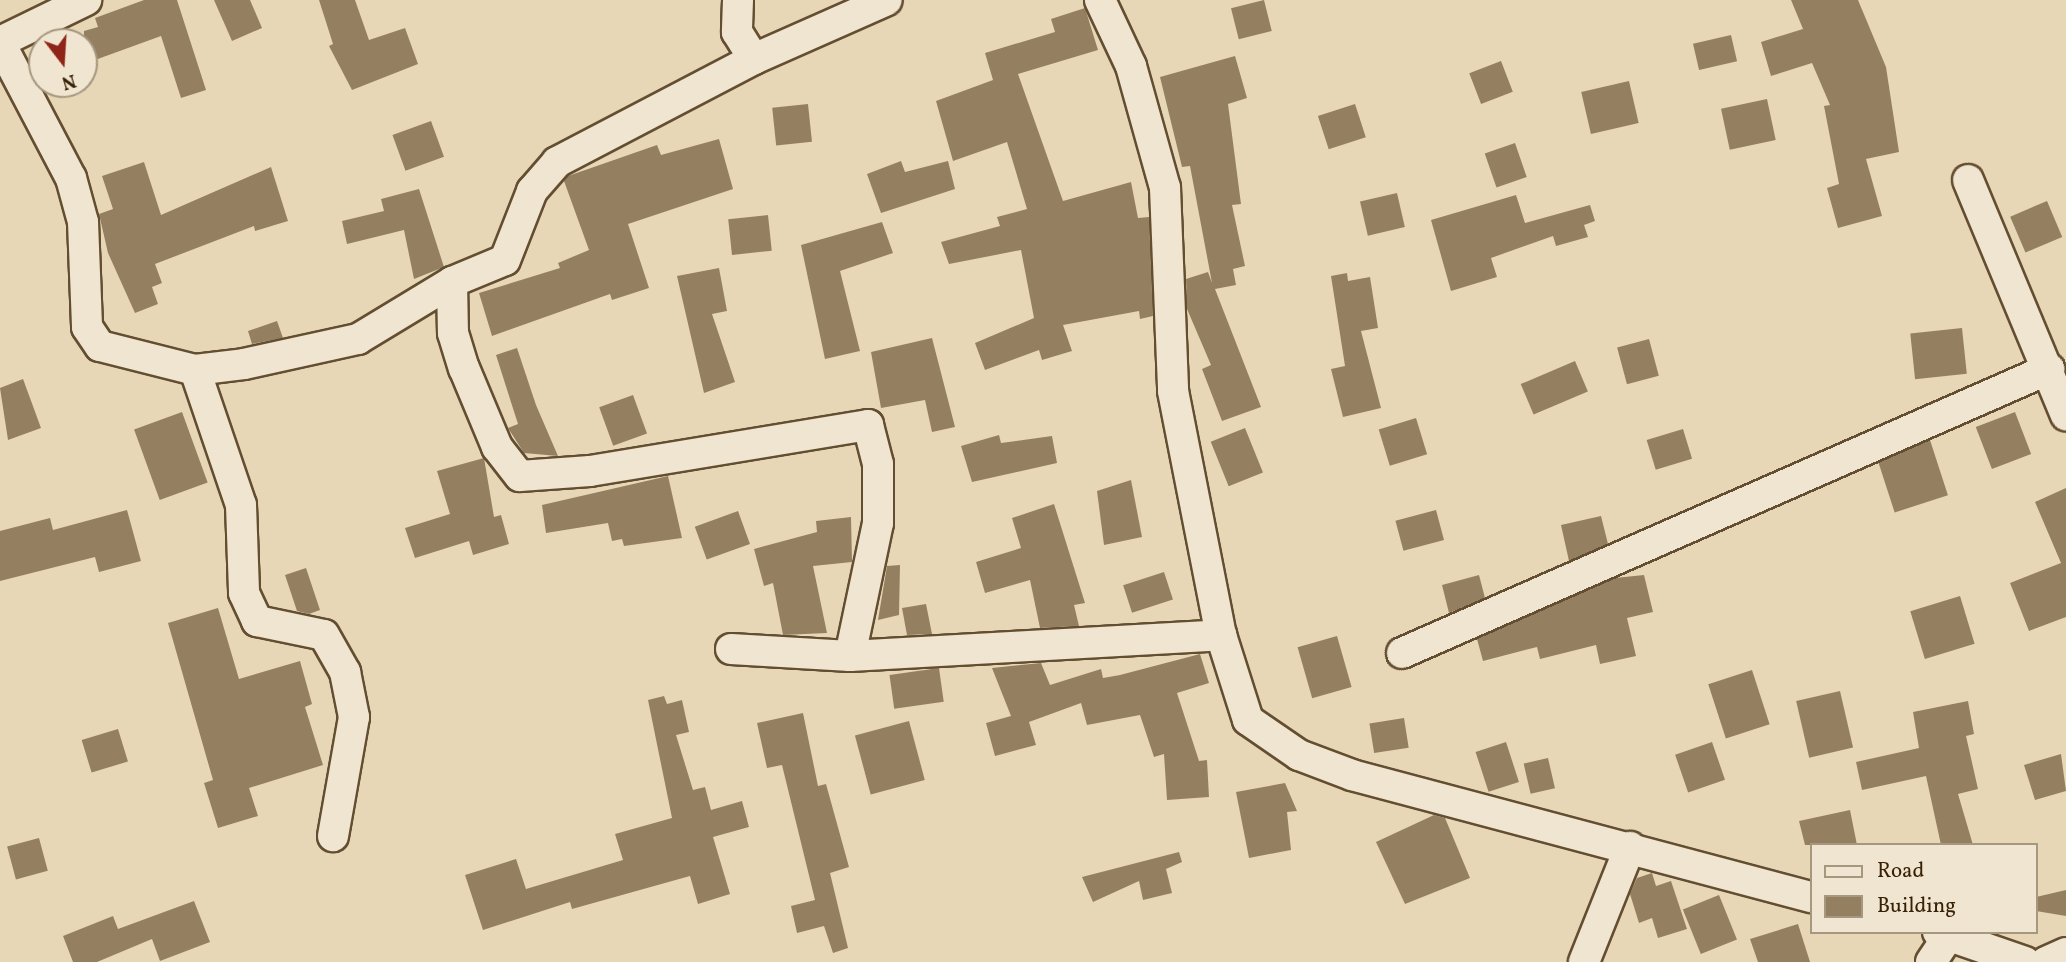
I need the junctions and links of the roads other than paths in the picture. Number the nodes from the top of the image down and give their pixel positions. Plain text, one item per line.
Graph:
1 (86, 0) edge
2 (738, 0) edge
3 (887, 0) edge
4 (1100, 0) edge
5 (0, 43) edge
6 (754, 59) junction
7 (1968, 180) dead end
8 (452, 282) junction
9 (2049, 369) junction
10 (195, 370) junction
11 (2066, 415) edge
12 (1221, 635) junction
13 (731, 649) dead end
14 (1402, 653) dead end
15 (850, 656) junction
16 (333, 836) dead end
17 (1630, 847) junction
18 (1811, 897) edge
19 (1944, 934) edge
20 (2066, 953) edge
21 (1584, 962) edge
22 (1931, 962) edge
23 (2025, 962) edge
24 (2046, 962) edge

1 - 5 street
2 - 6 street
3 - 6 street
4 - 12 street
5 - 10 street
6 - 8 street
7 - 9 street
8 - 10 street
8 - 15 street
9 - 11 street
9 - 14 street
10 - 16 street
12 - 15 street
12 - 17 street
13 - 15 street
17 - 18 street
17 - 21 street
19 - 22 street
19 - 23 street
20 - 24 street

